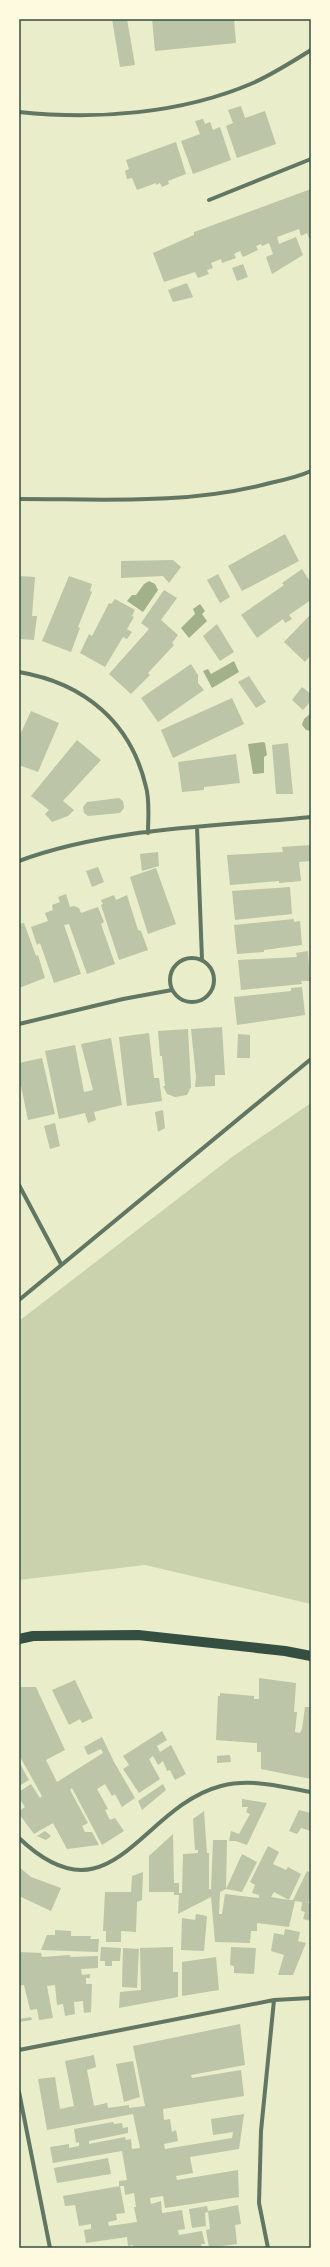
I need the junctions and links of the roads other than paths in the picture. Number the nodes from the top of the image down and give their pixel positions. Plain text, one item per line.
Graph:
1 (311, 50) edge
2 (19, 112) edge
3 (311, 159) edge
4 (209, 200) dead end
5 (311, 471) edge
6 (19, 499) edge
7 (19, 672) edge
8 (311, 817) edge
9 (197, 827) junction
10 (148, 833) junction
11 (19, 861) edge
12 (202, 960) junction
13 (172, 990) junction
14 (19, 1024) edge
15 (311, 1059) edge
16 (19, 1185) edge
17 (61, 1264) junction
18 (19, 1300) edge
19 (20, 1637) edge
20 (311, 1656) edge
21 (311, 1792) edge
22 (19, 1838) edge
23 (311, 1998) edge
24 (274, 2000) junction
25 (19, 2050) edge
26 (19, 2092) edge
27 (50, 2248) edge
28 (268, 2248) edge

1 - 2 street
3 - 4 street
5 - 6 street
7 - 10 street
8 - 9 street
9 - 10 street
9 - 12 street
10 - 11 street
12 - 13 street
12 - 13 street
13 - 14 street
15 - 17 street
16 - 17 street
17 - 18 street
19 - 20 main road
21 - 22 street
23 - 24 street
24 - 25 street
24 - 28 street
26 - 27 street

